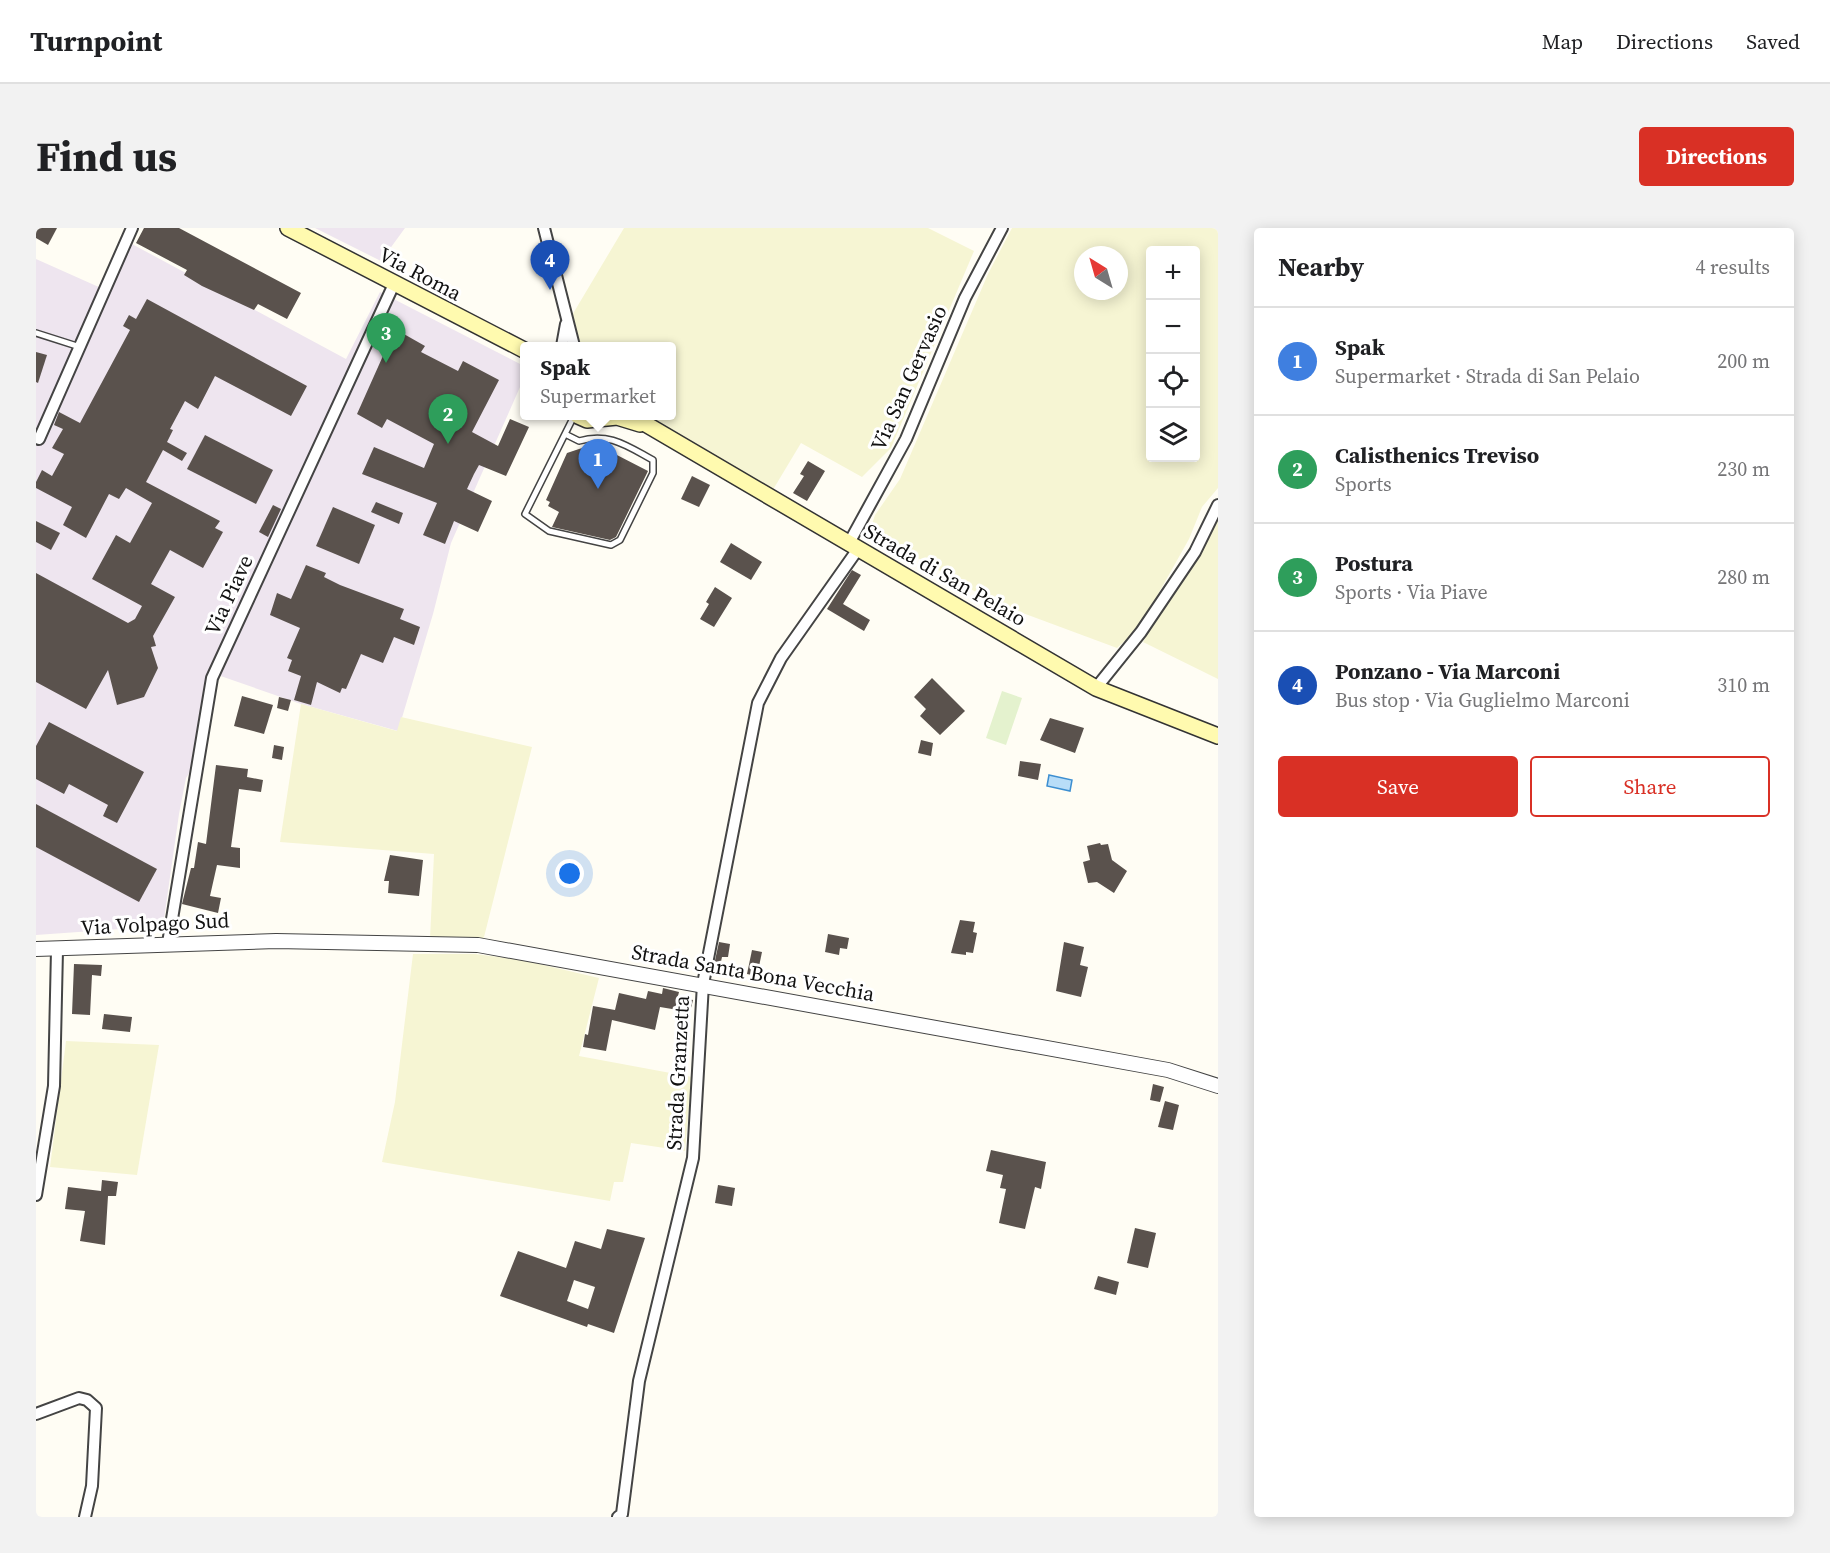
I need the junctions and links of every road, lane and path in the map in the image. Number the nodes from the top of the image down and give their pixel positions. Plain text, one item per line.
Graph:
1 (132, 228) edge
2 (288, 228) edge
3 (544, 228) edge
4 (1002, 228) edge
5 (394, 284) junction
6 (36, 333) edge
7 (565, 335) edge
8 (501, 340) junction
9 (80, 347) junction
10 (520, 348) edge
11 (520, 353) edge
12 (574, 420) edge
13 (628, 420) edge
14 (639, 420) edge
15 (659, 432) junction
16 (565, 434) junction
17 (38, 441) edge
18 (1218, 505) edge
19 (853, 546) junction
20 (1096, 688) junction
21 (1218, 736) edge
22 (276, 940) joint
23 (168, 944) junction
24 (36, 949) edge
25 (57, 950) junction
26 (703, 984) junction
27 (1218, 1086) edge
28 (36, 1195) edge
29 (36, 1414) edge
30 (85, 1517) edge
31 (618, 1517) edge

1 - 9 street
2 - 5 main road, Via Roma
3 - 7 street
4 - 19 street, Via San Gervasio
5 - 8 main road, Via Roma
5 - 23 street, Via Piave
6 - 9 lane
8 - 10 main road, Via Roma
8 - 11 main road, Via Roma
9 - 17 street
12 - 16 lane
13 - 15 main road, Strada di San Pelaio
14 - 15 main road, Strada di San Pelaio
15 - 19 main road, Strada di San Pelaio
16 - 16 lane
18 - 20 street
19 - 20 main road, Strada di San Pelaio
19 - 26 street, Strada Granzetta
20 - 21 main road, Strada di San Pelaio
22 - 23 street, Via Volpago Sud
22 - 26 street, Strada Santa Bona Vecchia
23 - 25 street, Via Volpago Sud
24 - 25 street, Via Volpago Sud
25 - 28 street
26 - 27 street, Strada Santa Bona Vecchia
26 - 31 street, Strada Granzetta
29 - 30 street

